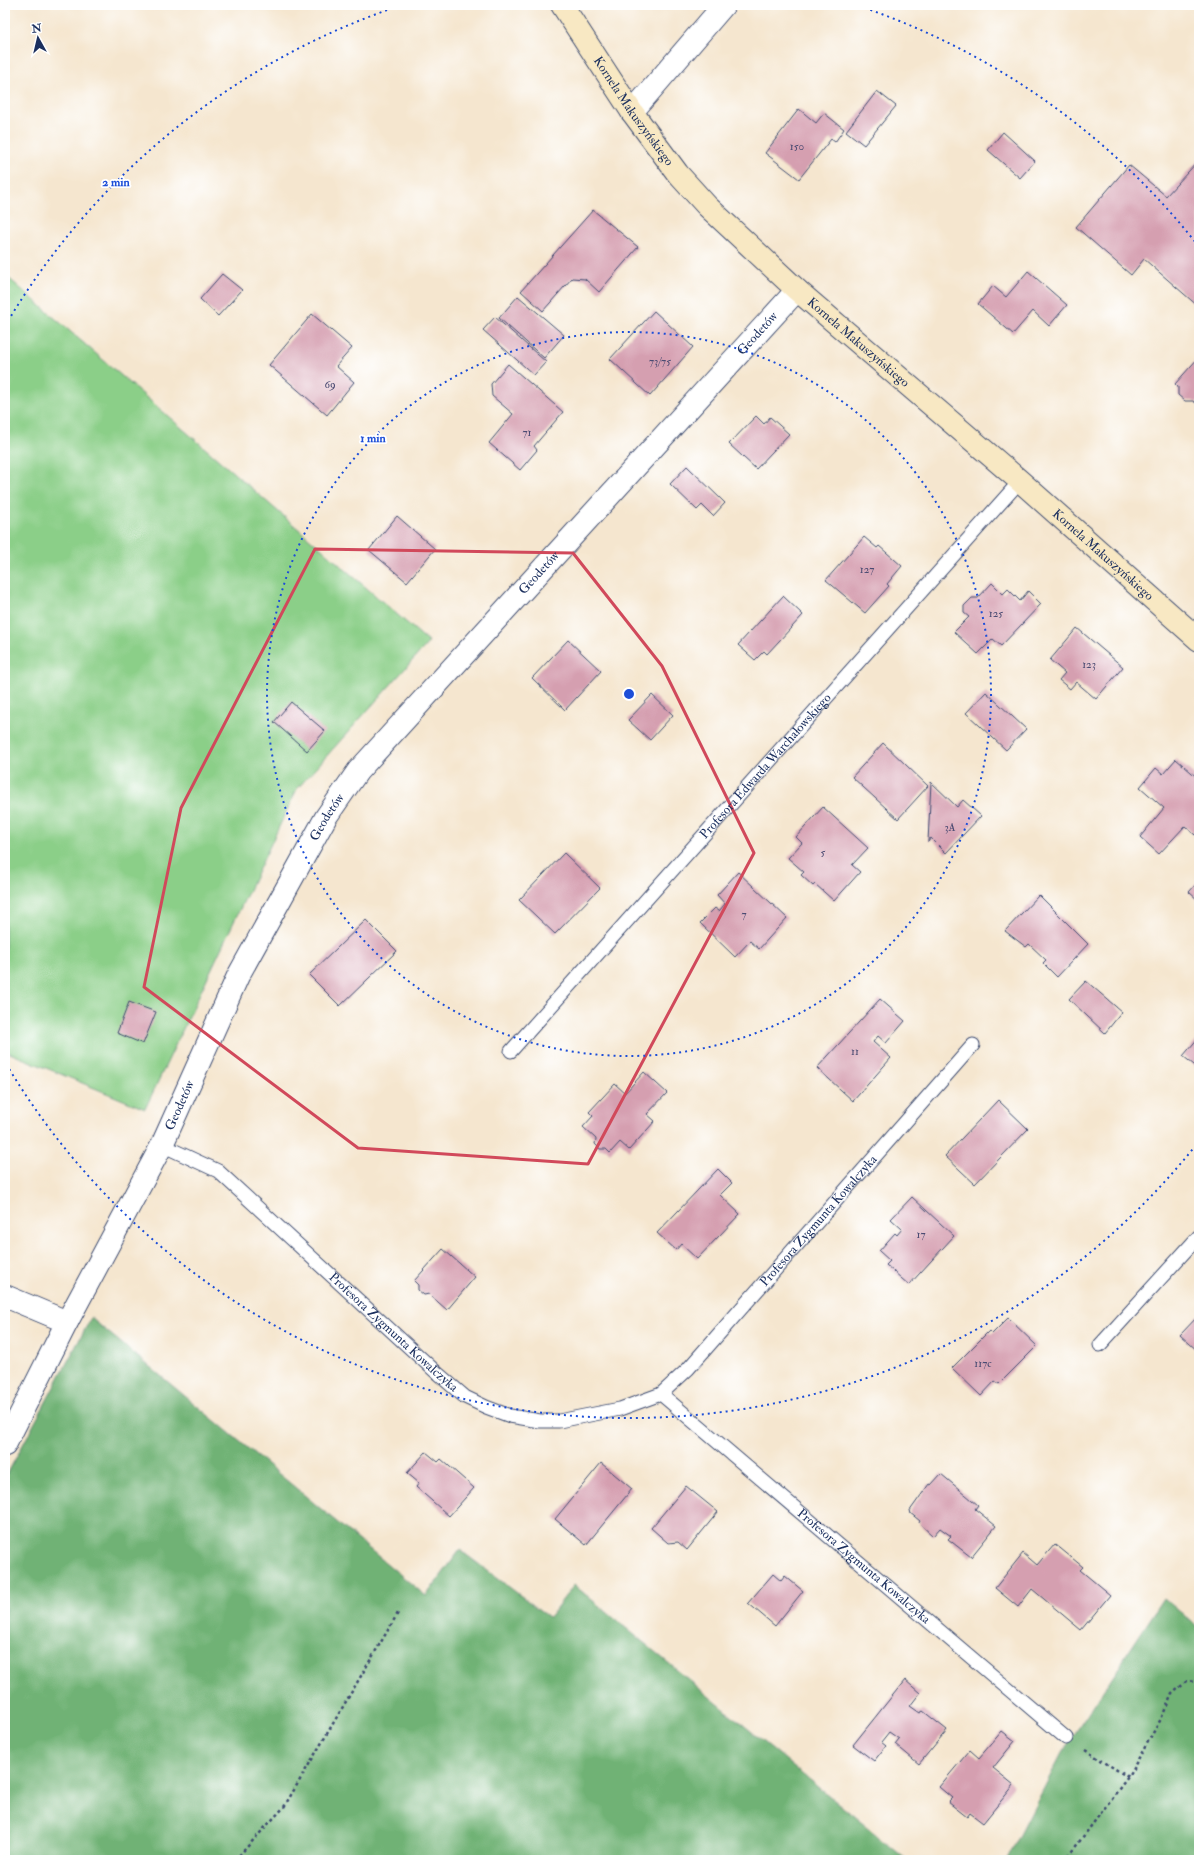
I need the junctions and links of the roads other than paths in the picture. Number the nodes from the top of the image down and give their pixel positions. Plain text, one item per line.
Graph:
1 (562, 5) edge
2 (724, 5) edge
3 (632, 112) junction
4 (797, 290) junction
5 (1020, 481) junction
6 (1199, 640) edge
7 (973, 1045) dead end
8 (511, 1051) dead end
9 (162, 1145) junction
10 (1199, 1236) edge
11 (5, 1296) edge
12 (67, 1322) junction
13 (1100, 1345) dead end
14 (661, 1394) junction
15 (5, 1445) edge
16 (1066, 1738) road end

1 - 3 street, Kornela Makuszyńskiego
2 - 3 street
3 - 4 street, Kornela Makuszyńskiego
4 - 5 street, Kornela Makuszyńskiego
4 - 9 street, Geodetów
5 - 6 street, Kornela Makuszyńskiego
5 - 8 lane, Profesora Edwarda Warchałowskiego
7 - 14 lane, Profesora Zygmunta Kowalczyka
9 - 12 street, Geodetów
9 - 14 lane, Profesora Zygmunta Kowalczyka
10 - 13 lane
11 - 12 street
12 - 15 street, Geodetów
14 - 16 lane, Profesora Zygmunta Kowalczyka

